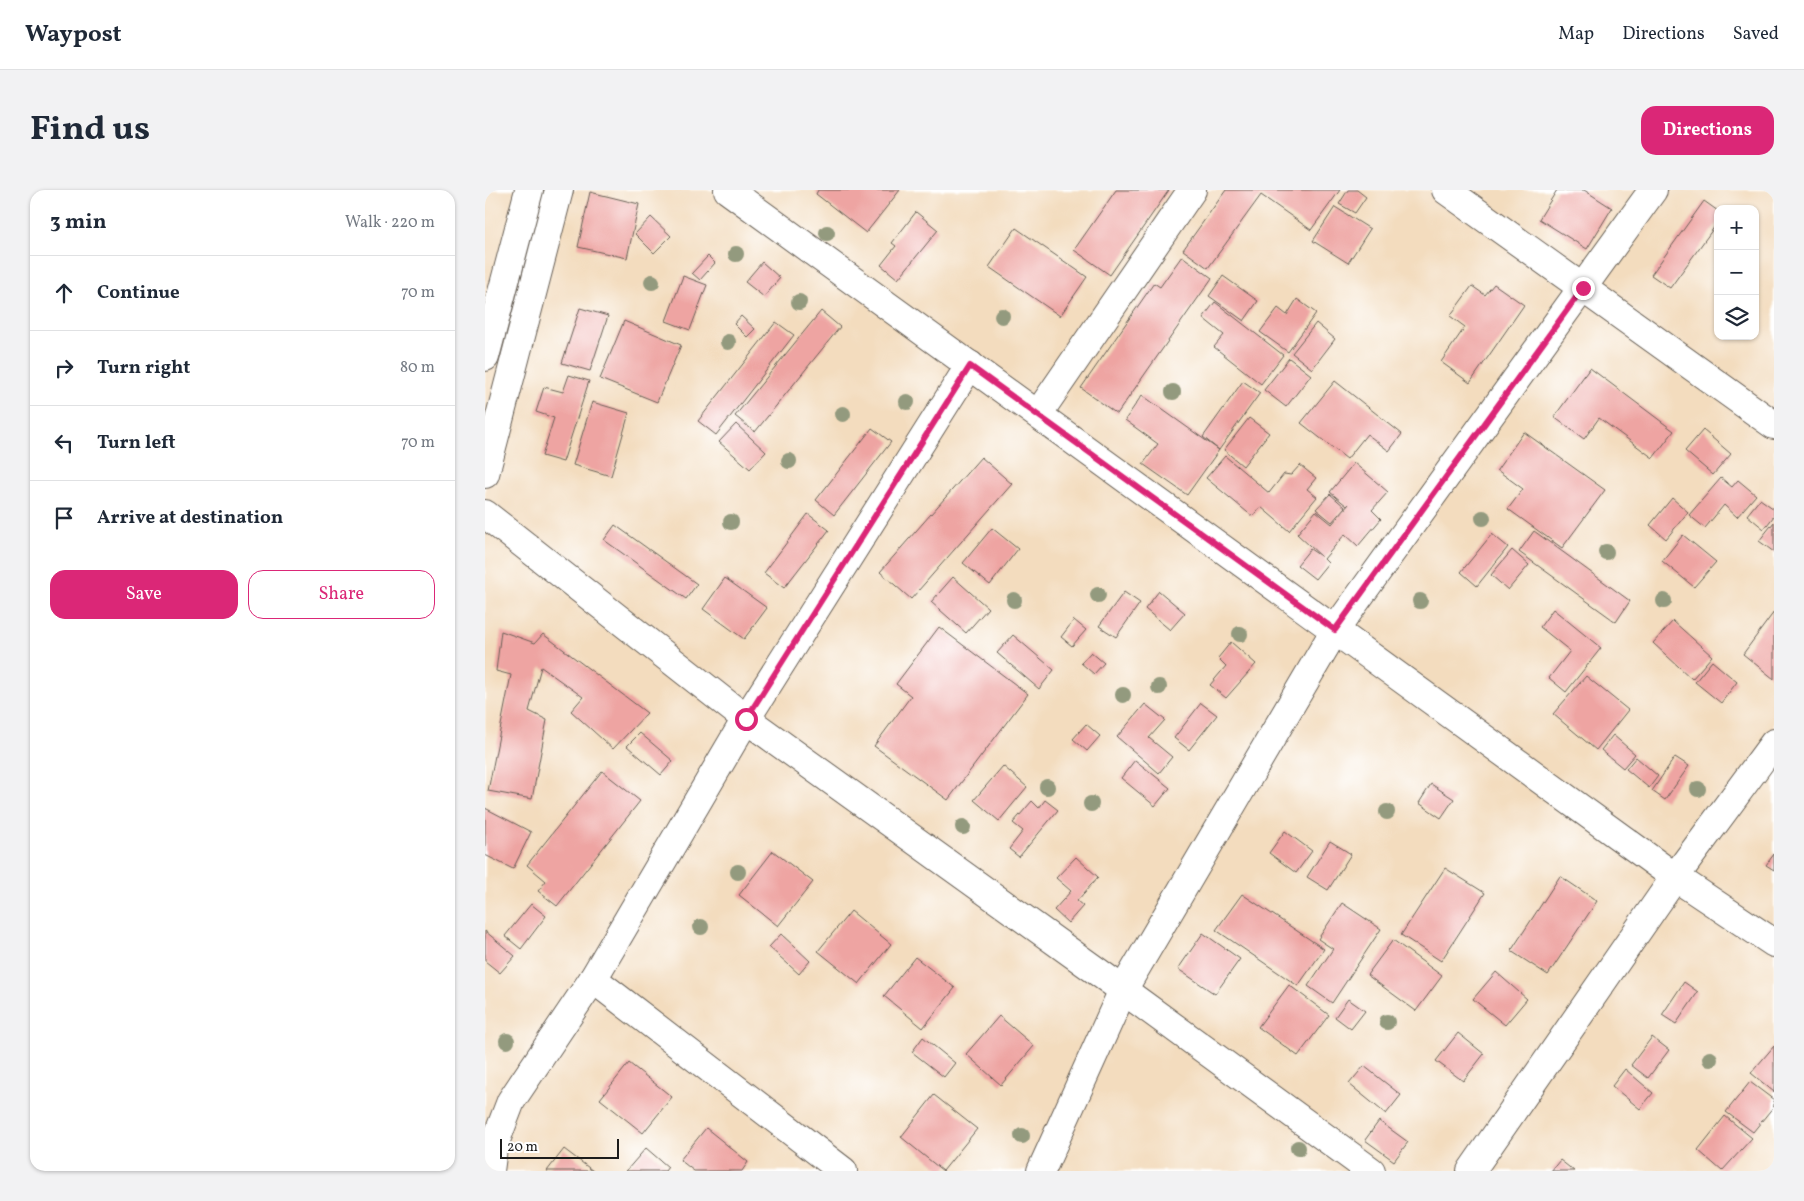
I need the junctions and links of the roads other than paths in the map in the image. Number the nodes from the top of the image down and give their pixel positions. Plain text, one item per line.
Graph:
1 (529, 190) edge
2 (559, 190) edge
3 (729, 190) edge
4 (1192, 190) edge
5 (1446, 190) edge
6 (1653, 190) edge
7 (1583, 288) junction
8 (485, 357) edge
9 (970, 366) junction
10 (1038, 414) junction
11 (1774, 425) edge
12 (485, 474) edge
13 (485, 514) edge
14 (1335, 630) junction
15 (746, 719) junction
16 (1774, 743) edge
17 (1675, 877) junction
18 (1774, 943) edge
19 (593, 979) junction
20 (1123, 990) junction
21 (489, 1171) edge
22 (843, 1171) edge
23 (1041, 1171) edge
24 (1371, 1171) edge
25 (1471, 1171) edge

1 - 8 street
2 - 12 street
3 - 9 street
4 - 10 street
5 - 7 street
6 - 7 street
7 - 11 street
7 - 14 street
9 - 10 street
9 - 15 street
10 - 14 street
13 - 15 street
14 - 17 street
14 - 20 street
15 - 19 street
15 - 20 street
16 - 17 street
17 - 18 street
17 - 25 street
19 - 21 street
19 - 22 street
20 - 23 street
20 - 24 street

